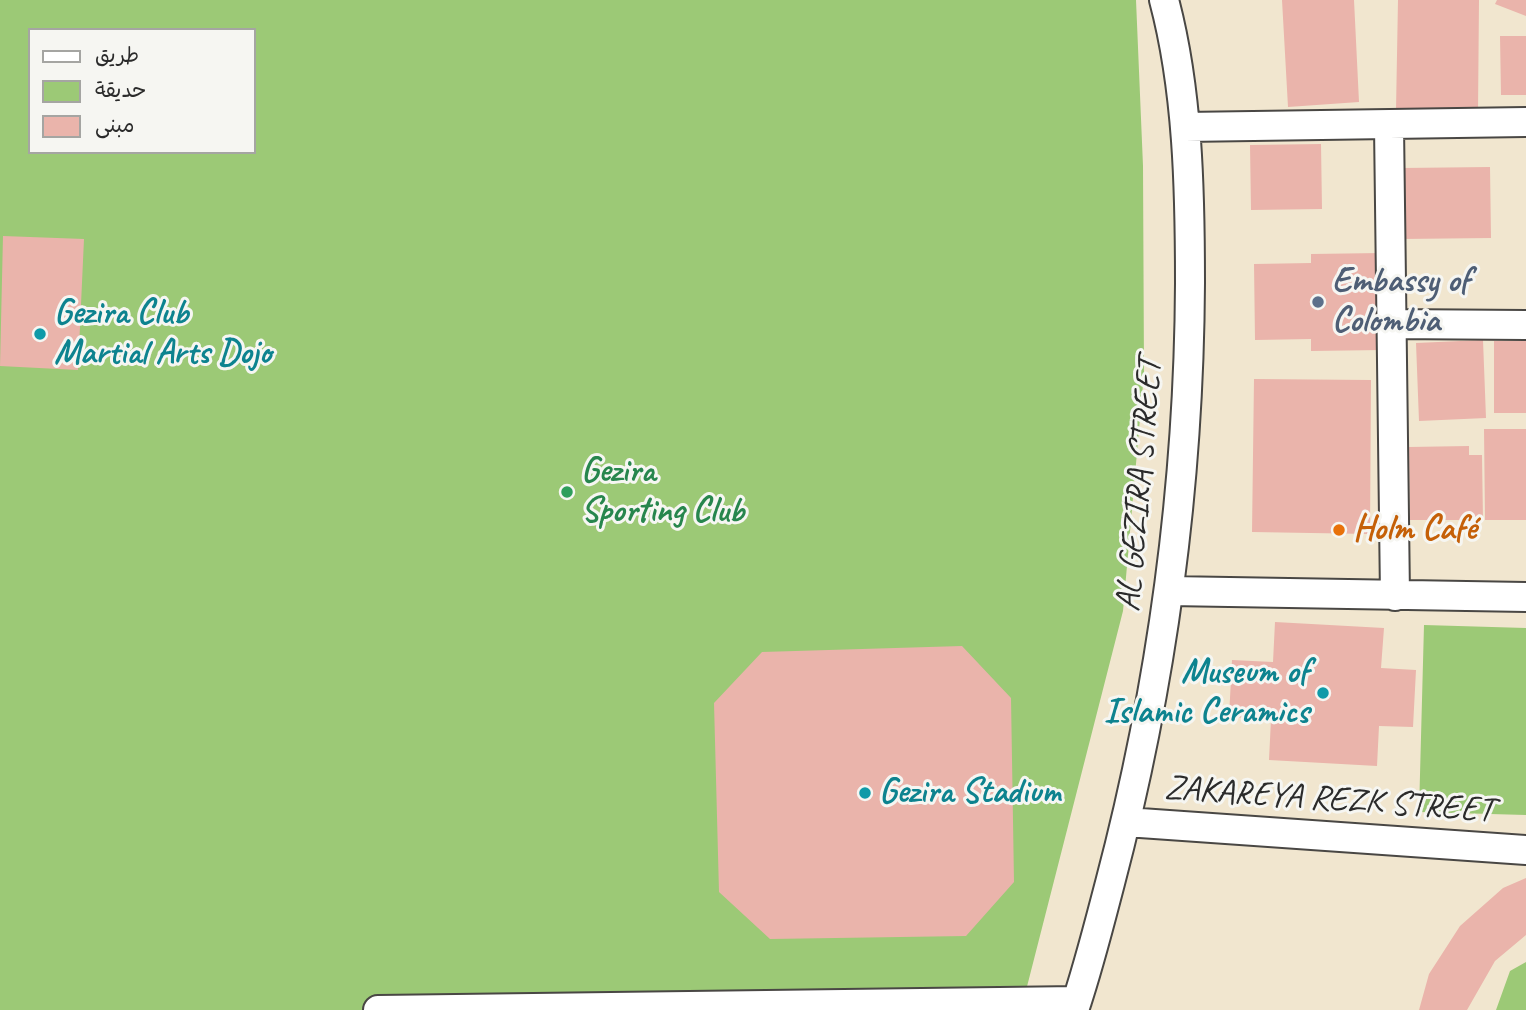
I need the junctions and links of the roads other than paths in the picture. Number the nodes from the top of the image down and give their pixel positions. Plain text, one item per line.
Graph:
1 (1164, 0) edge
2 (1526, 122) edge
3 (1389, 126) junction
4 (1185, 127) junction
5 (1392, 324) junction
6 (1526, 325) edge
7 (1170, 591) junction
8 (1395, 596) junction
9 (1526, 597) edge
10 (1126, 822) junction
11 (1526, 850) edge
12 (1076, 1006) edge
13 (378, 1010) edge

1 - 4 street, AL GEZIRA STREET
2 - 3 street
3 - 4 street
3 - 5 street
4 - 7 street, AL GEZIRA STREET
5 - 6 street
5 - 8 street
7 - 8 street
7 - 10 street, AL GEZIRA STREET
8 - 9 street
10 - 11 street, ZAKAREYA REZK STREET
10 - 12 street, AL GEZIRA STREET
12 - 13 street

